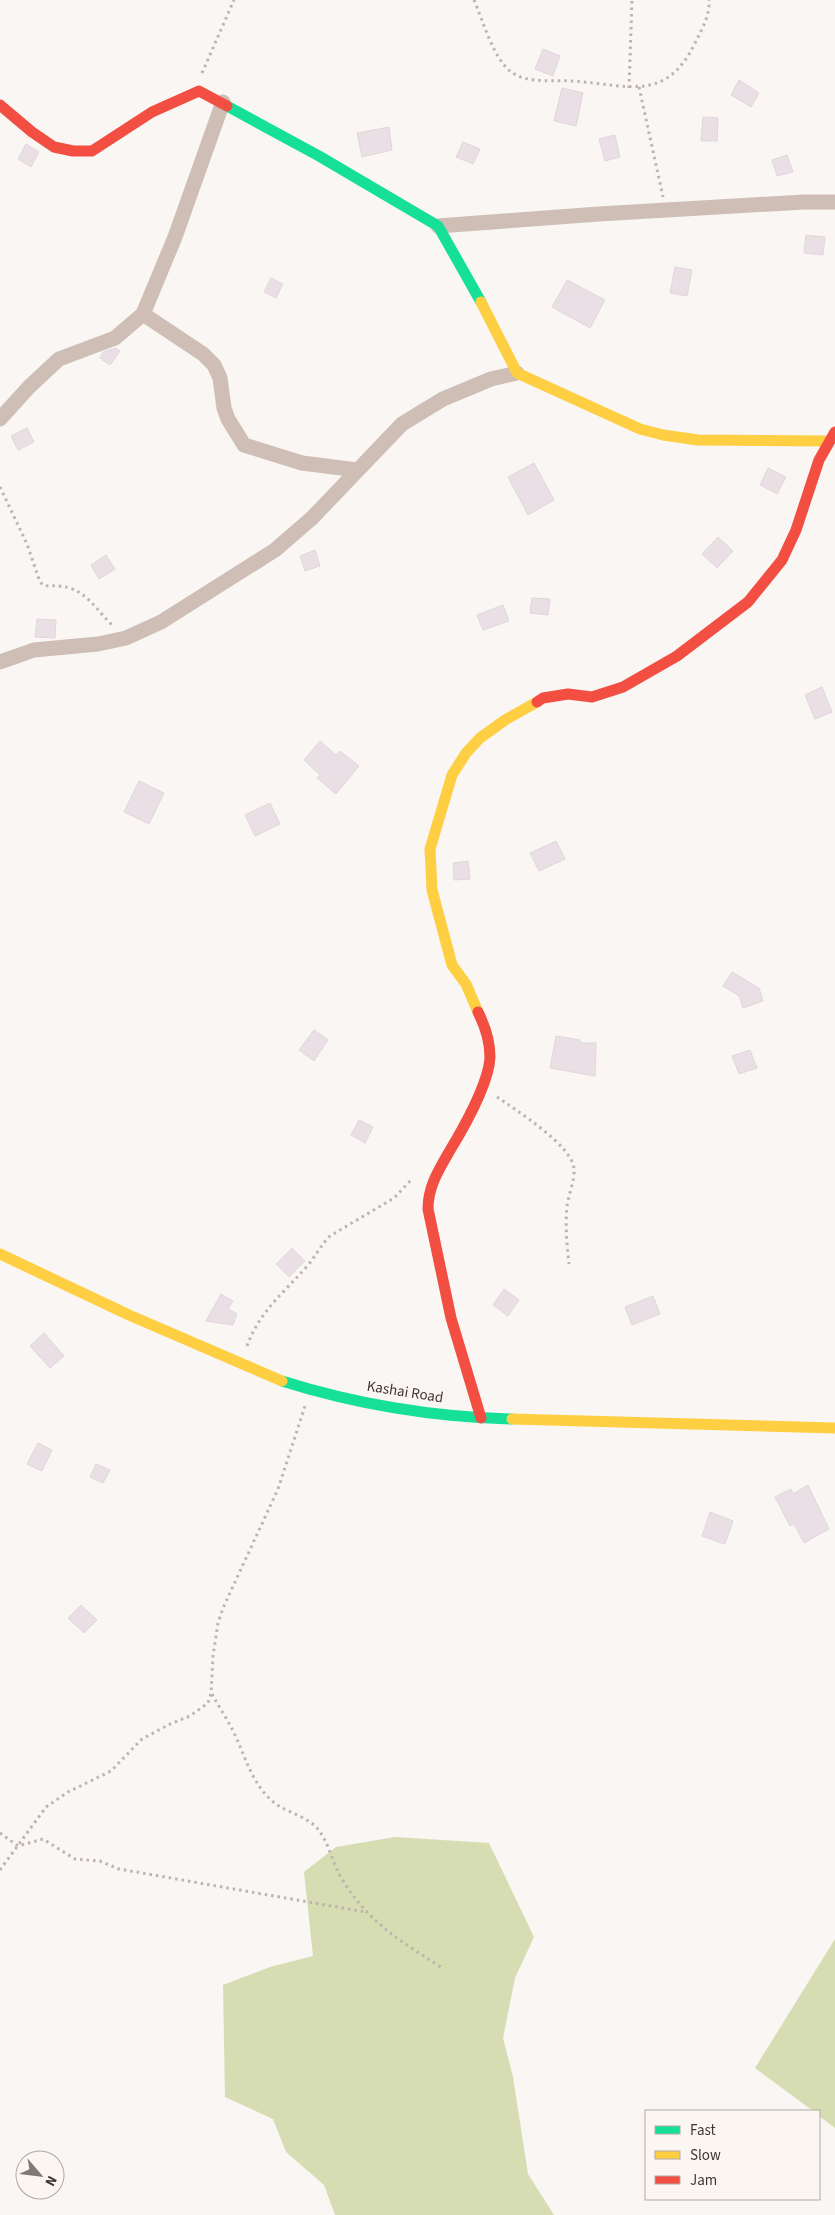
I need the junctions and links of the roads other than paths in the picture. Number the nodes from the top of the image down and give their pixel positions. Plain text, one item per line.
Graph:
1 (223, 102) junction
2 (0, 105) edge
3 (835, 202) edge
4 (438, 226) junction
5 (143, 314) junction
6 (517, 373) junction
7 (0, 419) edge
8 (832, 437) edge
9 (357, 470) junction
10 (0, 662) edge
11 (0, 1254) edge
12 (481, 1418) junction
13 (835, 1428) edge

1 - 2 street
1 - 4 street
1 - 5 street
3 - 4 street
4 - 6 street
5 - 7 street
5 - 9 street
6 - 8 street
6 - 9 street
8 - 12 street
9 - 10 street
11 - 12 street, Kashai Road
12 - 13 street, Kashai Road

